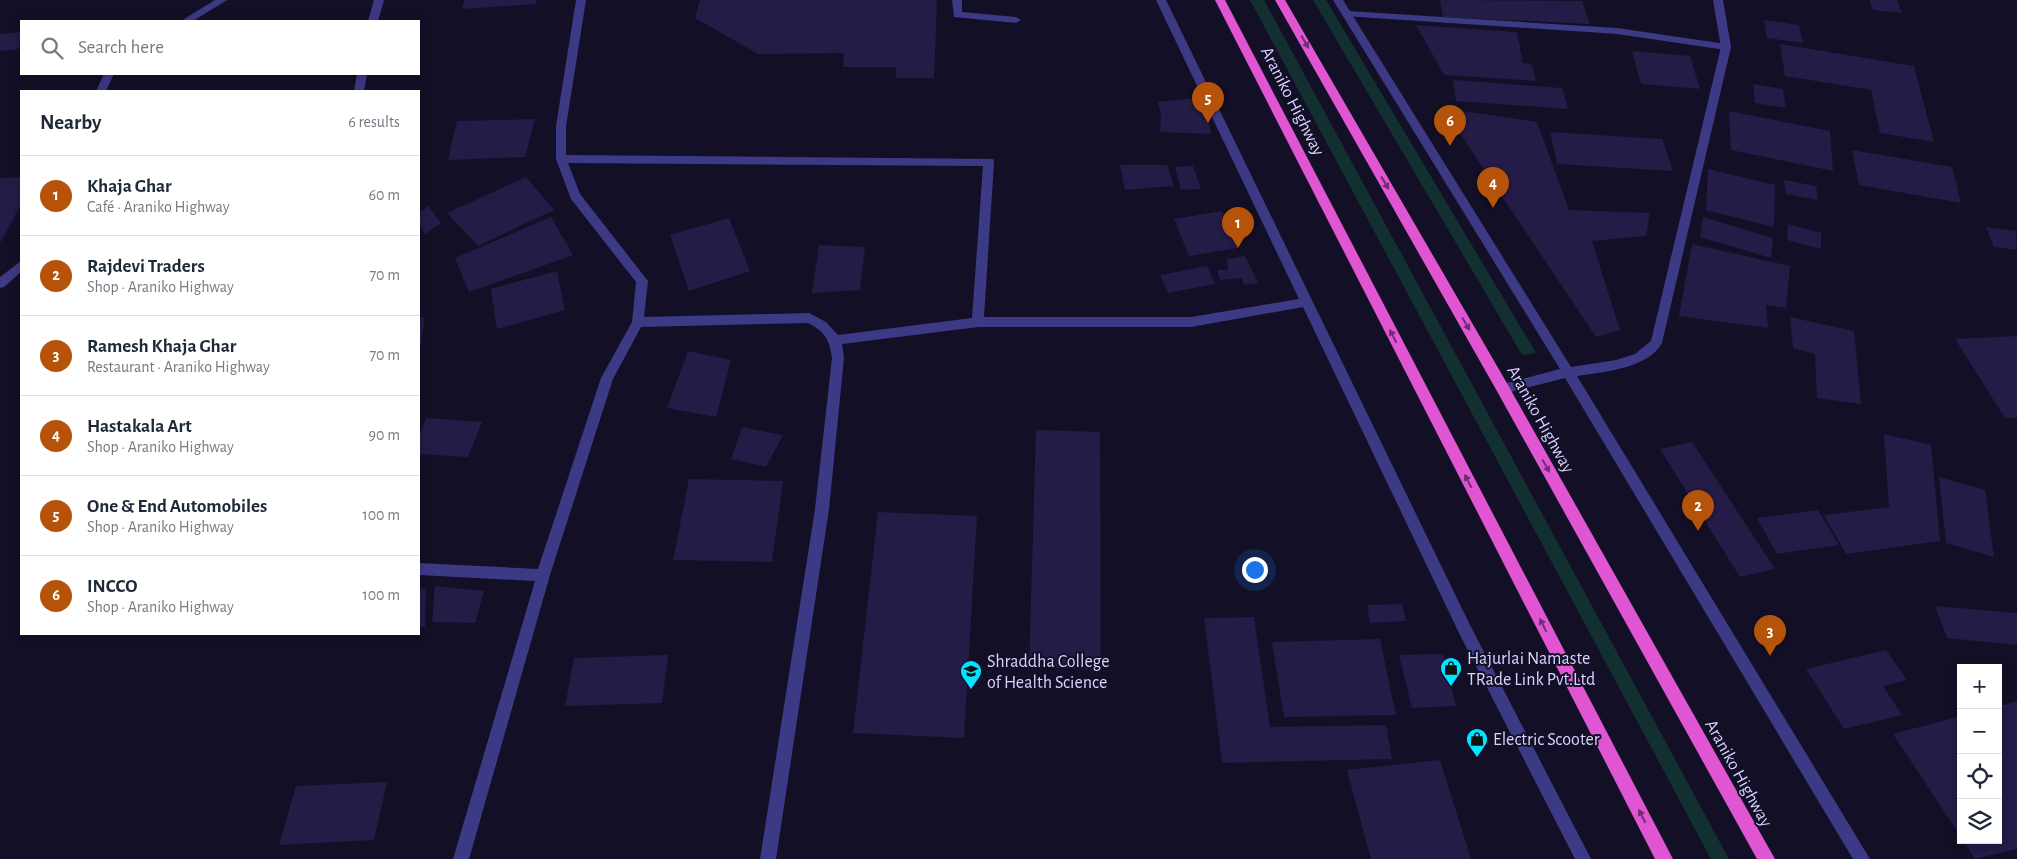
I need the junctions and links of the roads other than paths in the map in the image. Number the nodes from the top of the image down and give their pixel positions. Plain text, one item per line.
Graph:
1 (222, 0) edge
2 (379, 0) edge
3 (581, 0) edge
4 (957, 0) edge
5 (1161, 0) edge
6 (1220, 0) edge
7 (1280, 0) edge
8 (1338, 0) edge
9 (1718, 0) edge
10 (1347, 14) junction
11 (188, 20) edge
12 (373, 20) edge
13 (1016, 20) dead end
14 (1726, 47) junction
15 (108, 75) edge
16 (362, 75) edge
17 (101, 90) edge
18 (359, 90) edge
19 (561, 159) junction
20 (20, 266) edge
21 (0, 284) edge
22 (1307, 302) junction
23 (638, 322) junction
24 (978, 322) junction
25 (836, 340) junction
26 (1568, 372) junction
27 (1503, 389) junction
28 (420, 569) edge
29 (543, 575) junction
30 (461, 859) edge
31 (768, 859) edge
32 (1583, 859) edge
33 (1664, 859) edge
34 (1766, 859) edge
35 (1862, 859) edge

1 - 11 street
2 - 12 street
3 - 19 street
4 - 13 street
5 - 22 street
33 -> 6 highway, Araniko Highway
7 -> 27 highway, Araniko Highway
8 - 10 street
9 - 14 street
10 - 14 street
10 - 26 street
14 - 26 street
15 - 17 street
16 - 18 street
19 - 23 street
19 - 24 street
20 - 21 street
22 - 24 street
22 - 32 street
23 - 25 street
23 - 29 street
24 - 25 street
25 - 31 street
26 - 27 street
26 - 35 street
27 -> 34 highway, Araniko Highway
28 - 29 street
29 - 30 street

